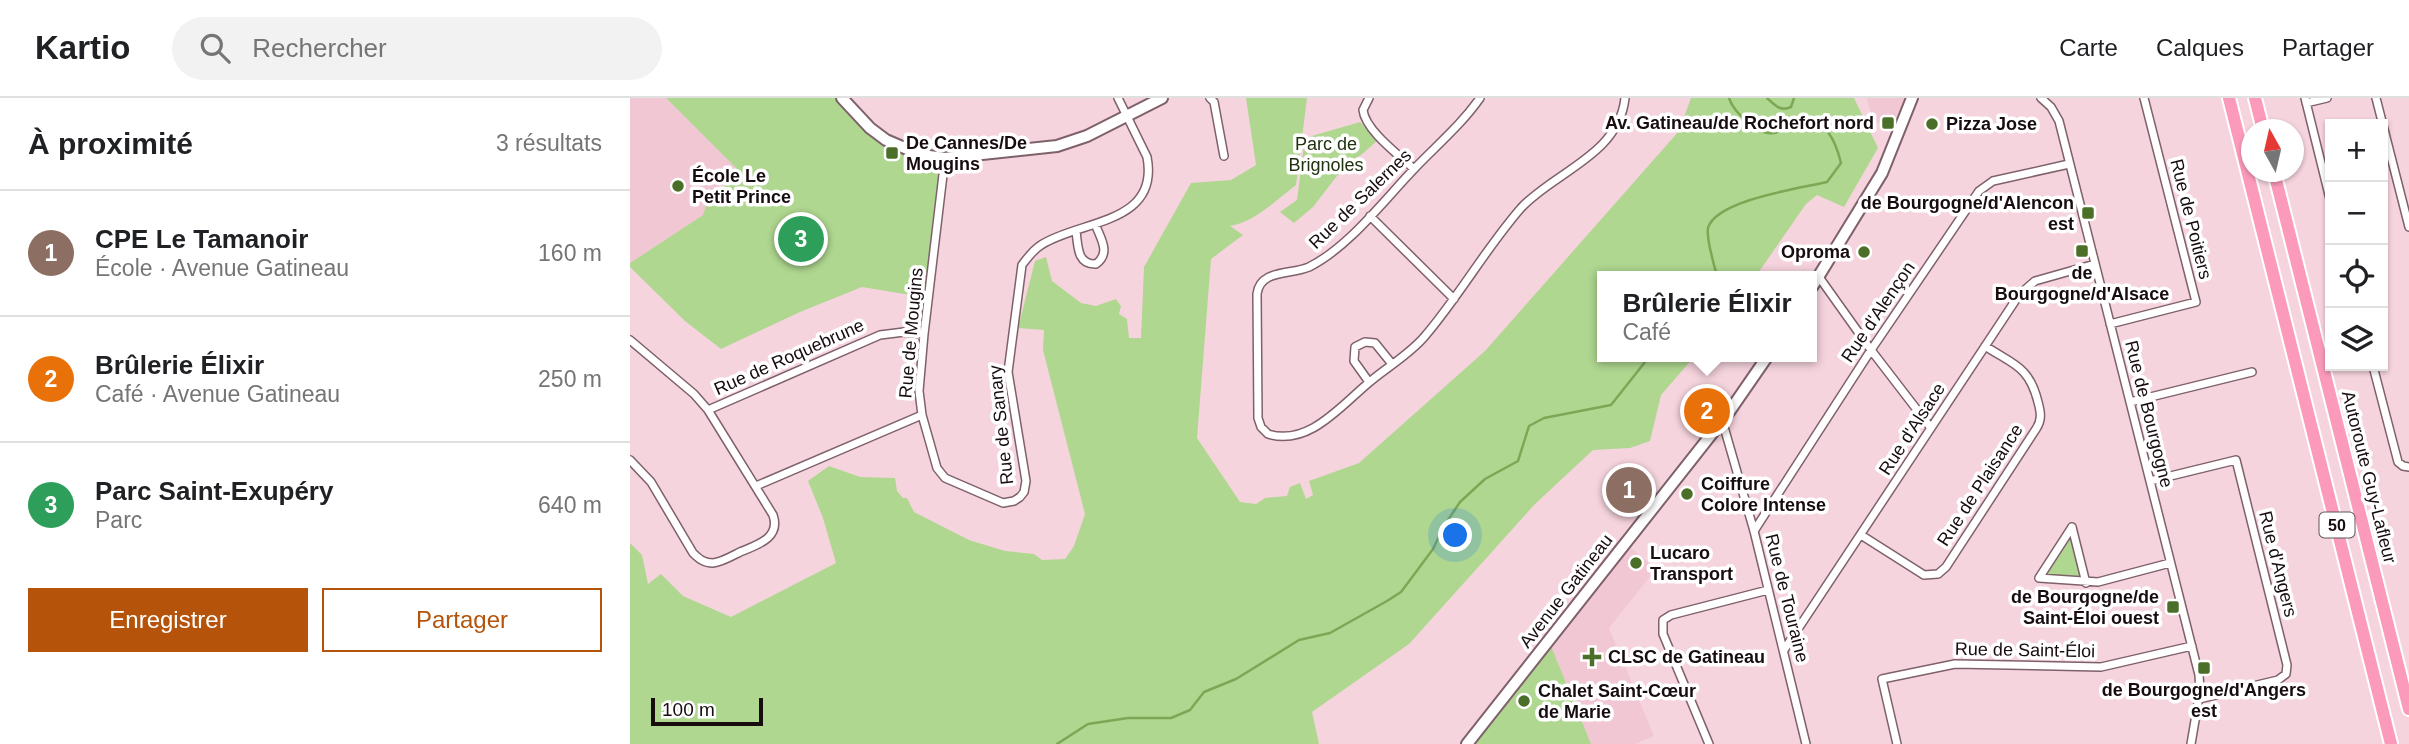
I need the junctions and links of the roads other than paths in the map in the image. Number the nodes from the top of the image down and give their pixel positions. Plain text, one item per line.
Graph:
1 (842, 98) edge
2 (1118, 98) edge
3 (1161, 98) edge
4 (1210, 98) edge
5 (1370, 98) edge
6 (1480, 98) edge
7 (1625, 98) edge
8 (1912, 98) edge
9 (2040, 98) edge
10 (2144, 98) edge
11 (2229, 98) edge
12 (2255, 98) edge
13 (2327, 98) edge
14 (2376, 98) edge
15 (2305, 101) edge
16 (1126, 115) junction
17 (2260, 119) edge
18 (1224, 156) dead end
19 (945, 158) junction
20 (2069, 164) junction
21 (1414, 169) junction
22 (2277, 182) edge
23 (2326, 182) edge
24 (1370, 216) junction
25 (1095, 224) junction
26 (2409, 227) edge
27 (1076, 231) junction
28 (2095, 264) junction
29 (1819, 277) junction
30 (1817, 280) edge
31 (1454, 299) junction
32 (2110, 324) junction
33 (924, 334) junction
34 (630, 340) edge
35 (1985, 346) junction
36 (1871, 350) junction
37 (1763, 362) edge
38 (1392, 364) junction
39 (2374, 371) edge
40 (2252, 372) dead end
41 (1368, 382) junction
42 (2130, 402) junction
43 (708, 410) junction
44 (922, 415) junction
45 (1722, 420) junction
46 (1931, 428) junction
47 (630, 460) edge
48 (2409, 467) edge
49 (2150, 481) junction
50 (756, 486) junction
51 (1754, 531) junction
52 (1861, 535) junction
53 (2170, 563) junction
54 (2086, 583) junction
55 (1768, 590) junction
56 (2192, 646) junction
57 (1784, 649) junction
58 (2199, 698) junction
59 (2409, 709) edge
60 (1467, 744) edge
61 (1709, 744) edge
62 (1806, 744) edge
63 (1897, 744) edge
64 (2191, 744) edge
65 (2392, 744) edge

1 - 19 street
2 - 16 street, Rue de Sanary
3 - 16 street
4 - 18 street
5 - 21 street
6 - 21 street, Rue de Salernes
7 - 31 street, Rue de Salernes
8 - 29 street
9 - 20 street, Rue de Bourgogne
10 - 32 street, Rue de Poitiers
11 - 65 highway, 50
12 - 17 highway
13 - 15 street
14 - 26 street
15 - 23 street
16 - 19 street
16 - 25 street, Rue de Sanary
19 - 33 street, Rue de Mougins
20 - 28 street, Rue de Bourgogne
20 - 36 street, Rue d'Alençon
21 - 24 street, Rue de Salernes
22 - 59 highway, Autoroute Guy-Lafleur / 50
24 - 31 street
24 - 41 street, Rue de Salernes
25 - 27 street, Rue de Sanary
25 - 27 street
27 - 44 street, Rue de Sanary
28 - 32 street, Rue de Bourgogne
28 - 35 street, Rue d'Alsace
29 - 30 street
29 - 36 street
31 - 38 street, Rue de Salernes
32 - 42 street, Rue de Bourgogne
33 - 43 street, Rue de Roquebrune
33 - 44 street, Rue de Mougins
34 - 43 street, Rue de Roquebrune
35 - 46 street, Rue d'Alsace
35 - 52 street, Rue de Plaisance
36 - 46 street
36 - 51 street, Rue d'Alençon
37 - 45 street, Avenue Gatineau
38 - 41 street, Rue de Salernes
38 - 41 street
39 - 48 street
40 - 42 street
42 - 49 street, Rue de Bourgogne
43 - 50 street, Rue de Roquebrune
44 - 50 street, Rue de Mougins
45 - 51 street, Rue de Touraine
45 - 60 street, Avenue Gatineau
46 - 52 street, Rue d'Alsace
47 - 50 street, Rue de Roquebrune
49 - 53 street, Rue de Bourgogne
49 - 58 street, Rue d'Angers
51 - 55 street, Rue de Touraine
52 - 57 street, Rue d'Alsace
53 - 54 street
53 - 56 street, Rue de Bourgogne
54 - 54 street
55 - 57 street, Rue de Touraine
55 - 61 street
56 - 58 street, Rue de Bourgogne
56 - 63 street, Rue de Saint-Éloi
57 - 62 street, Rue de Touraine
58 - 64 street, Rue de Bourgogne

